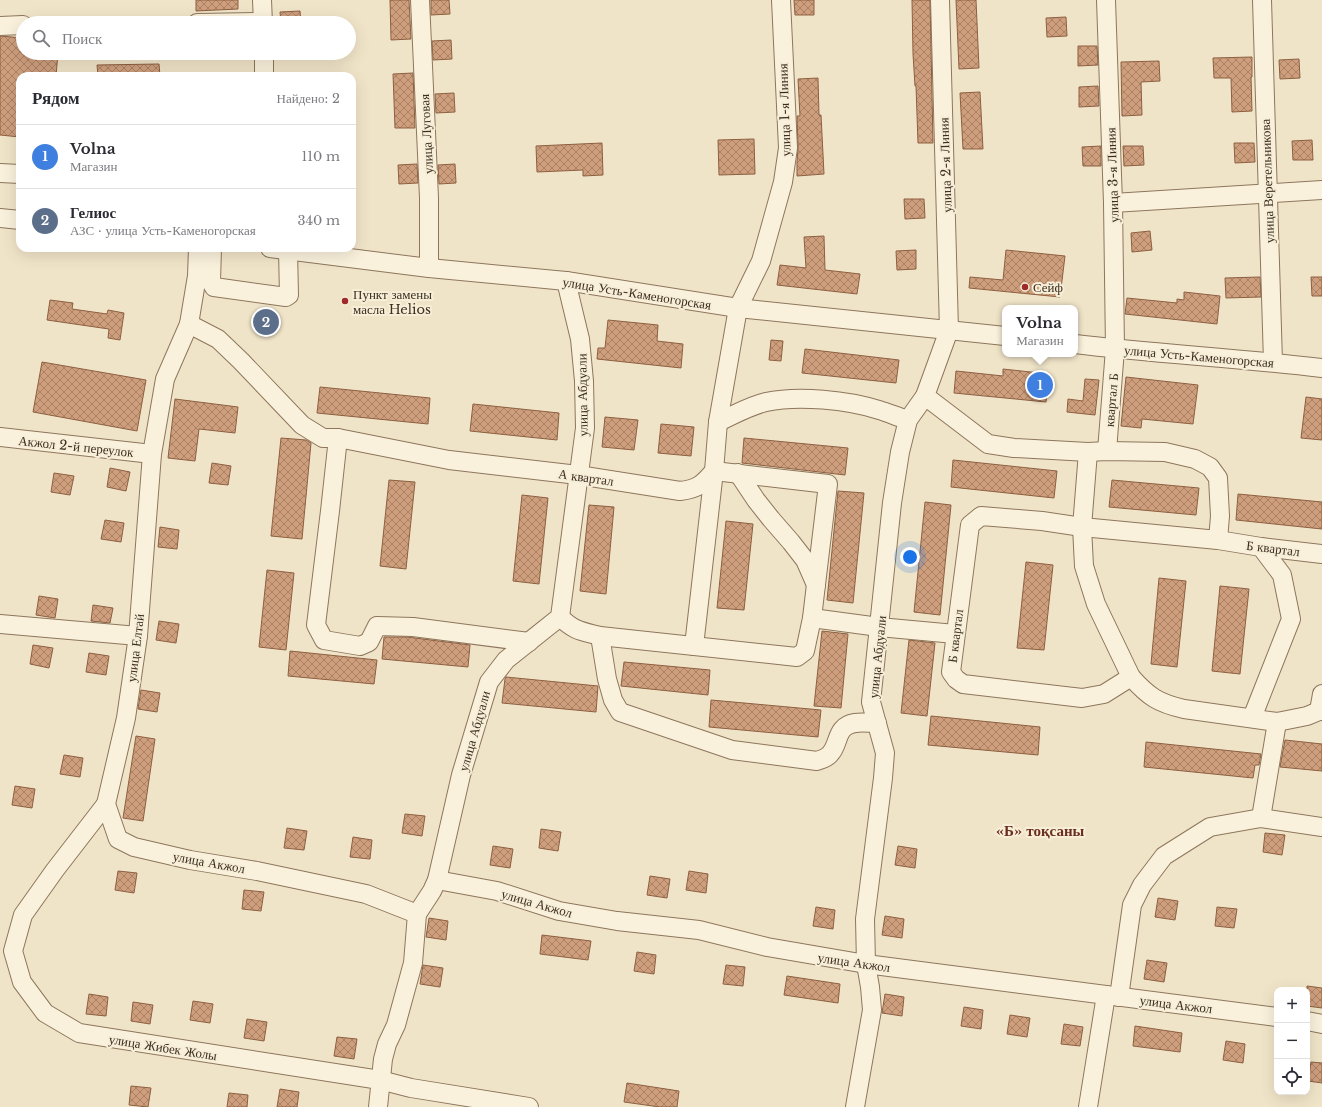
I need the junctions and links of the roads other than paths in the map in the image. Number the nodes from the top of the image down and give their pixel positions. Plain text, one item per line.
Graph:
1 (262, 0) edge
2 (420, 0) edge
3 (781, 0) edge
4 (940, 0) edge
5 (1106, 0) edge
6 (1262, 0) edge
7 (263, 16) edge
8 (16, 25) edge
9 (0, 26) edge
10 (264, 60) edge
11 (264, 72) edge
12 (0, 173) edge
13 (16, 174) edge
14 (1322, 190) edge
15 (1268, 193) junction
16 (1113, 203) junction
17 (0, 218) edge
18 (16, 220) edge
19 (198, 252) edge
20 (212, 252) edge
21 (288, 252) edge
22 (304, 252) edge
23 (429, 268) junction
24 (566, 281) junction
25 (738, 308) junction
26 (189, 324) junction
27 (949, 330) junction
28 (1002, 336) edge
29 (1078, 344) edge
30 (1115, 349) junction
31 (1273, 362) junction
32 (1322, 368) edge
33 (925, 396) junction
34 (908, 420) junction
35 (718, 422) junction
36 (0, 437) edge
37 (338, 438) junction
38 (1107, 451) junction
39 (1088, 452) junction
40 (152, 454) junction
41 (714, 470) junction
42 (738, 473) junction
43 (578, 475) junction
44 (1082, 526) junction
45 (1218, 540) junction
46 (1261, 547) junction
47 (1322, 554) edge
48 (816, 586) junction
49 (560, 618) junction
50 (812, 618) junction
51 (0, 624) edge
52 (879, 627) junction
53 (955, 634) junction
54 (138, 636) junction
55 (600, 636) junction
56 (529, 642) junction
57 (694, 646) junction
58 (1131, 678) junction
59 (1321, 706) edge
60 (1252, 718) junction
61 (1277, 722) junction
62 (877, 723) junction
63 (106, 804) junction
64 (1260, 818) junction
65 (1322, 827) edge
66 (437, 880) junction
67 (417, 914) junction
68 (866, 964) junction
69 (1113, 996) junction
70 (1274, 1018) edge
71 (1310, 1022) edge
72 (1322, 1024) edge
73 (380, 1080) junction
74 (378, 1107) edge
75 (529, 1107) edge
76 (855, 1107) edge
77 (1088, 1107) edge

1 - 7 street
2 - 23 street, улица Луговая
3 - 25 street, улица 1-я Линия
4 - 27 street, улица 2-я Линия
5 - 16 street, улица 3-я Линия
6 - 15 street, улица Веретельникова
8 - 9 street
10 - 11 street
12 - 13 street
14 - 15 street
15 - 16 street
15 - 31 street, улица Веретельникова
16 - 30 street, улица 3-я Линия
17 - 18 street
19 - 26 street, улица Елтай
20 - 21 street
22 - 23 street, улица Усть-Каменогорская
23 - 24 street, улица Усть-Каменогорская
24 - 25 street, улица Усть-Каменогорская
24 - 43 street, улица Абдуали
25 - 27 street, улица Усть-Каменогорская
25 - 35 street, улица 1-я Линия
26 - 37 street, А квартал
26 - 40 street, улица Елтай
27 - 28 street, улица Усть-Каменогорская
27 - 33 street
29 - 30 street, улица Усть-Каменогорская
30 - 31 street, улица Усть-Каменогорская
30 - 38 street, квартал Б
31 - 32 street, улица Усть-Каменогорская
33 - 34 street
33 - 39 street
34 - 35 street
34 - 52 street, улица Абдуали
35 - 41 street, улица 1-я Линия
36 - 40 street, Акжол 2-й переулок
37 - 43 street, А квартал
37 - 56 street
38 - 39 street
38 - 45 street
39 - 44 street
40 - 54 street, улица Елтай
41 - 42 street
41 - 43 street, А квартал
41 - 57 street, улица 1-я Линия
42 - 48 street
42 - 48 street
43 - 49 street, улица Абдуали
44 - 45 street, Б квартал
44 - 53 street, Б квартал
44 - 58 street
45 - 46 street, Б квартал
46 - 47 street, Б квартал
46 - 60 street
48 - 50 street
49 - 55 street
49 - 56 street, улица Абдуали
50 - 52 street
50 - 57 street
51 - 54 street
52 - 53 street
52 - 62 street, улица Абдуали
53 - 58 street, Б квартал
54 - 63 street, улица Елтай
55 - 57 street
55 - 62 street
56 - 66 street, улица Абдуали
58 - 60 street
59 - 61 street
60 - 61 street
61 - 64 street
62 - 68 street, улица Абдуали
63 - 67 street, улица Акжол
63 - 73 street, улица Жибек Жолы
64 - 65 street
64 - 69 street
66 - 67 street, улица Абдуали
66 - 68 street, улица Акжол
67 - 73 street, улица Абдуали
68 - 69 street, улица Акжол
68 - 76 street, улица Абдуали
69 - 70 street, улица Акжол
69 - 77 street
71 - 72 street
73 - 74 street, улица Абдуали
73 - 75 street, улица Жибек Жолы

